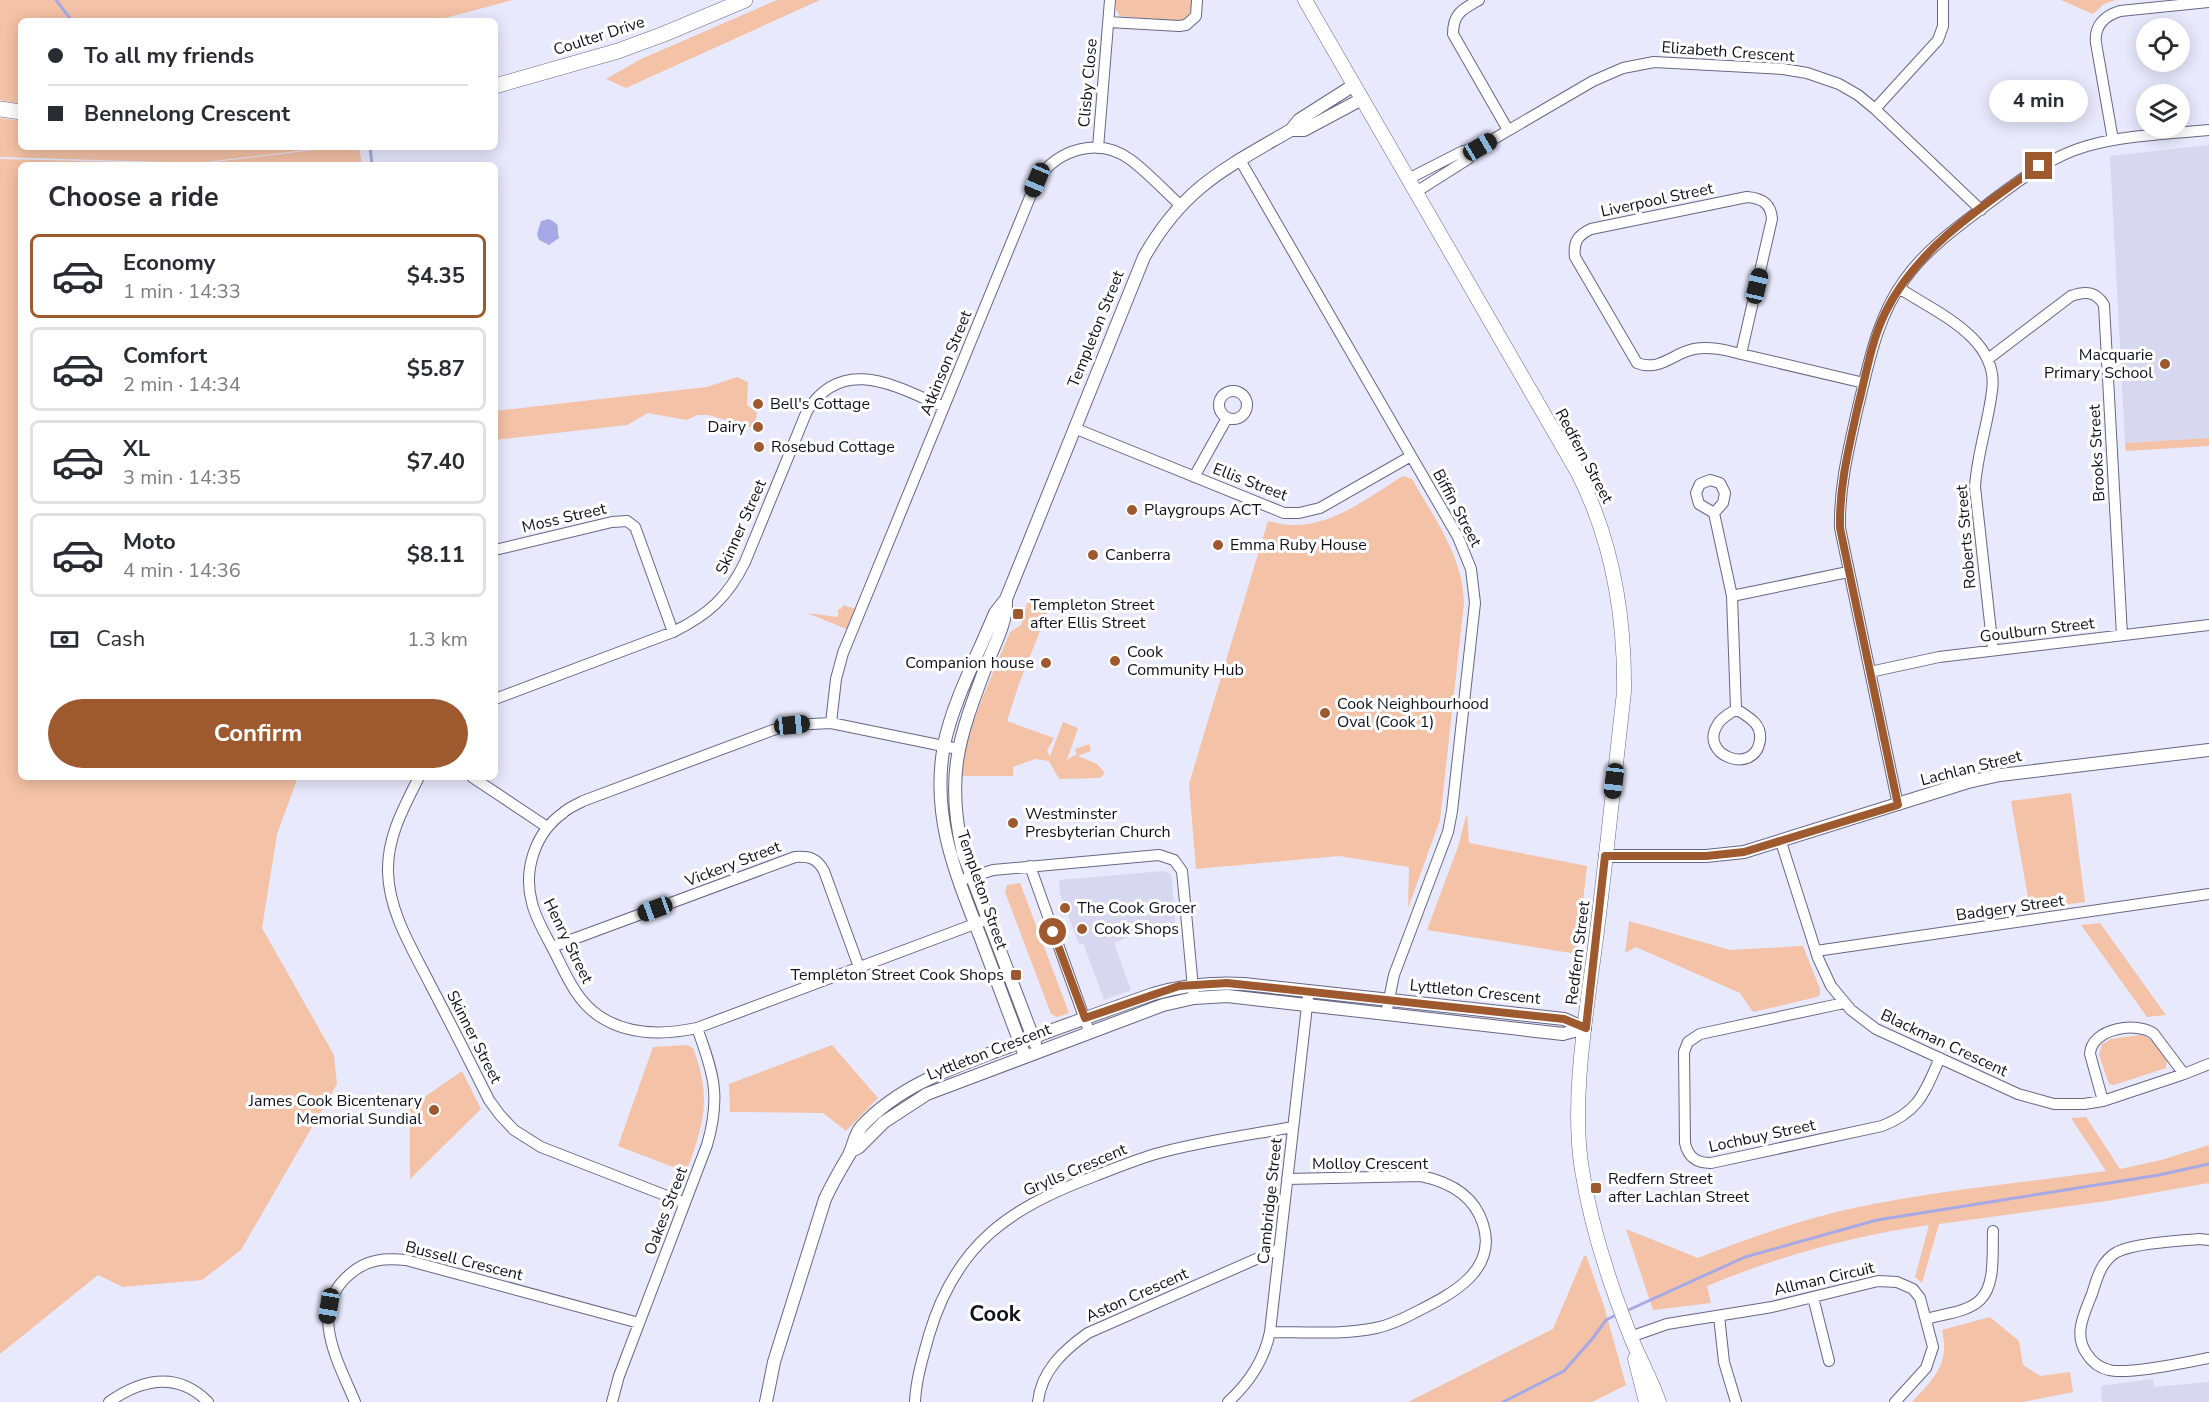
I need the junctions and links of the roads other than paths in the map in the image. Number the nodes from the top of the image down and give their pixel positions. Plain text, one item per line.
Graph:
1 (745, 0) edge
2 (1110, 0) edge
3 (1197, 0) edge
4 (1305, 0) edge
5 (1479, 0) edge
6 (1943, 0) edge
7 (2193, 2) edge
8 (2209, 2) edge
9 (1109, 22) junction
10 (498, 85) edge
11 (1354, 85) junction
12 (1362, 99) junction
13 (1875, 109) junction
14 (0, 110) edge
15 (18, 112) edge
16 (1291, 130) junction
17 (1508, 130) junction
18 (2209, 130) edge
19 (2113, 140) junction
20 (1480, 147) junction
21 (1098, 148) junction
22 (1240, 160) junction
23 (1408, 179) junction
24 (1416, 192) junction
25 (1180, 205) junction
26 (1981, 210) junction
27 (1899, 288) junction
28 (1741, 354) junction
29 (1988, 359) junction
30 (1864, 383) junction
31 (944, 407) junction
32 (1227, 418) dead end
33 (1074, 428) junction
34 (1411, 456) junction
35 (1194, 477) junction
36 (1714, 513) dead end
37 (498, 549) edge
38 (1848, 572) junction
39 (1732, 596) junction
40 (1006, 599) junction
41 (2209, 625) edge
42 (673, 632) junction
43 (2122, 635) junction
44 (1993, 650) junction
45 (1870, 672) junction
46 (498, 698) edge
47 (1736, 709) junction
48 (831, 723) junction
49 (944, 746) junction
50 (958, 749) junction
51 (2209, 750) edge
52 (418, 780) edge
53 (476, 780) edge
54 (1898, 805) junction
55 (547, 827) junction
56 (1781, 842) junction
57 (1605, 856) junction
58 (1030, 866) junction
59 (971, 876) junction
60 (959, 881) junction
61 (2209, 894) edge
62 (987, 919) junction
63 (975, 924) junction
64 (552, 948) junction
65 (1816, 951) junction
66 (859, 967) junction
67 (1192, 984) junction
68 (1308, 991) junction
69 (1194, 998) junction
70 (1388, 1000) junction
71 (1844, 1003) junction
72 (1307, 1005) junction
73 (1386, 1014) junction
74 (1085, 1018) junction
75 (697, 1028) junction
76 (1586, 1028) junction
77 (1089, 1031) junction
78 (1033, 1038) junction
79 (1020, 1042) junction
80 (1038, 1051) junction
81 (1025, 1056) junction
82 (1940, 1058) junction
83 (2209, 1064) edge
84 (2184, 1074) junction
85 (2103, 1101) junction
86 (1293, 1127) junction
87 (850, 1152) junction
88 (1287, 1179) junction
89 (685, 1203) junction
90 (1993, 1232) dead end
91 (2209, 1240) edge
92 (1280, 1249) junction
93 (1813, 1297) junction
94 (1719, 1316) junction
95 (1927, 1319) junction
96 (639, 1323) junction
97 (1270, 1332) junction
98 (1630, 1337) junction
99 (2209, 1358) edge
100 (1828, 1361) dead end
101 (109, 1402) edge
102 (208, 1402) edge
103 (355, 1402) edge
104 (612, 1402) edge
105 (765, 1402) edge
106 (915, 1402) edge
107 (1038, 1402) edge
108 (1228, 1402) edge
109 (1646, 1402) edge
110 (1659, 1402) edge
111 (1736, 1402) edge
112 (1895, 1402) edge

1 - 10 main road, Coulter Drive
2 - 9 street, Clisby Close
3 - 9 street, Clisby Close
4 - 11 main road, Redfern Street
5 - 17 street
6 - 13 street
7 - 8 street
7 - 19 street
9 - 21 street, Clisby Close
11 - 12 main road, Redfern Street
11 - 16 street, Templeton Street
12 - 16 street, Templeton Street
12 - 23 main road, Redfern Street
13 - 17 street, Elizabeth Crescent
13 - 26 street, Elizabeth Crescent
14 - 15 main road
16 - 22 street, Templeton Street
17 - 20 street, Elizabeth Crescent
18 - 19 street
19 - 26 street
20 - 23 street, Elizabeth Crescent
20 - 24 street, Elizabeth Crescent
21 - 25 street, Atkinson Street
21 - 31 street, Atkinson Street
22 - 25 street, Templeton Street
22 - 34 street, Biffin Street
23 - 24 main road, Redfern Street
24 - 57 main road, Redfern Street
25 - 33 street, Templeton Street
26 - 27 street
27 - 29 street, Roberts Street
27 - 30 street
28 - 28 street, Liverpool Street
28 - 30 street, Liverpool Street
29 - 43 street, Brooks Street
29 - 44 street, Roberts Street
30 - 38 street
31 - 42 street, Skinner Street
31 - 48 street, Atkinson Street
32 - 35 street
33 - 35 street, Ellis Street
33 - 40 street, Templeton Street
34 - 35 street, Ellis Street
34 - 70 street, Biffin Street
36 - 39 street
37 - 42 street, Moss Street
38 - 39 street
38 - 45 street
39 - 47 street
40 - 49 street, Templeton Street
40 - 50 street, Templeton Street
41 - 43 street, Goulburn Street
42 - 46 street, Skinner Street
43 - 44 street, Goulburn Street
44 - 45 street, Goulburn Street
45 - 54 street
47 - 47 street
48 - 49 street, Henry Street
48 - 55 street, Henry Street
49 - 50 street, Henry Street
49 - 60 street, Templeton Street
50 - 59 street, Templeton Street
51 - 54 street, Lachlan Street
52 - 89 street, Skinner Street
53 - 55 street
54 - 56 street, Lachlan Street
55 - 64 street, Henry Street
56 - 57 street, Lachlan Street
56 - 65 street, Blackman Crescent
57 - 76 main road, Redfern Street
58 - 59 street
58 - 67 street
58 - 74 street
59 - 60 street
59 - 62 street, Templeton Street
60 - 63 street, Templeton Street
61 - 65 street, Badgery Street
62 - 63 street, Henry Street
62 - 78 street, Templeton Street
63 - 66 street, Henry Street
63 - 79 street, Templeton Street
64 - 66 street, Vickery Street
64 - 75 street, Henry Street
65 - 71 street, Blackman Crescent
66 - 75 street, Henry Street
67 - 68 street, Lyttleton Crescent
67 - 69 street
67 - 74 street, Lyttleton Crescent
68 - 70 street, Lyttleton Crescent
68 - 72 street, Cambridge Street
69 - 72 street, Lyttleton Crescent
69 - 77 street, Lyttleton Crescent
70 - 73 street, Biffin Street
70 - 76 street, Lyttleton Crescent
71 - 82 street, Blackman Crescent
71 - 82 street, Lochbuy Street
72 - 73 street, Lyttleton Crescent
72 - 86 street, Cambridge Street
73 - 76 street, Lyttleton Crescent
74 - 77 street
74 - 78 street, Lyttleton Crescent
75 - 89 street, Oakes Street
76 - 98 main road, Redfern Street
77 - 80 street, Lyttleton Crescent
78 - 79 street, Lyttleton Crescent
78 - 80 street, Templeton Street
79 - 81 street, Templeton Street
79 - 87 street, Lyttleton Crescent
80 - 81 street, Lyttleton Crescent
81 - 87 street, Lyttleton Crescent
82 - 85 street, Blackman Crescent
83 - 84 street, Blackman Crescent
84 - 85 street, Blackman Crescent
84 - 85 street
86 - 88 street, Cambridge Street
86 - 106 street, Grylls Crescent
87 - 105 street, Lyttleton Crescent
88 - 92 street, Cambridge Street
88 - 97 street, Molloy Crescent
89 - 96 street, Oakes Street
90 - 95 street
91 - 99 street
92 - 97 street, Cambridge Street
92 - 107 street, Aston Crescent
93 - 94 street, Allman Circuit
93 - 95 street, Allman Circuit
93 - 100 street
94 - 98 street, Allman Circuit
94 - 111 street
95 - 112 street, Allman Circuit
96 - 103 street, Bussell Crescent
96 - 104 street, Oakes Street
97 - 108 street, Cambridge Street
98 - 109 main road, Redfern Street
98 - 110 main road, Redfern Street
101 - 102 street

